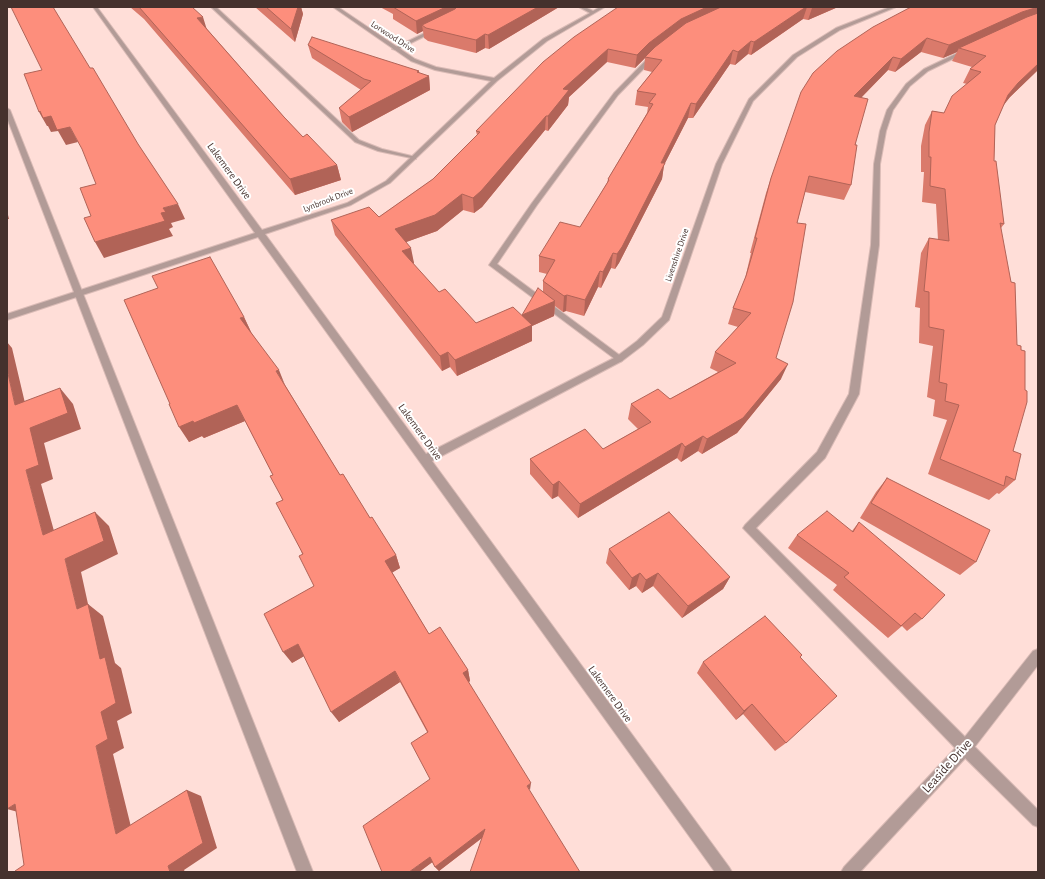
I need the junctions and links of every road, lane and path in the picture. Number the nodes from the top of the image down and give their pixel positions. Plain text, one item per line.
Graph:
1 (95, 7) edge
2 (213, 7) edge
3 (335, 7) edge
4 (581, 7) edge
5 (603, 7) edge
6 (894, 7) edge
7 (592, 12) junction
8 (440, 27) edge
9 (975, 46) edge
10 (395, 49) junction
11 (662, 49) edge
12 (495, 80) junction
13 (7, 110) edge
14 (414, 158) junction
15 (260, 234) junction
16 (78, 294) junction
17 (7, 317) edge
18 (619, 359) junction
19 (425, 460) junction
20 (1038, 655) edge
21 (965, 748) junction
22 (1038, 820) edge
23 (305, 872) edge
24 (724, 872) edge
25 (849, 872) edge

1 - 15 street, Lakemere Drive
2 - 14 street
3 - 10 street, Lorwood Drive
4 - 7 street
5 - 7 street, Lynbrook Drive
6 - 18 street, Livenshire Drive
7 - 12 street, Lynbrook Drive
8 - 10 street
9 - 21 street
10 - 12 street, Lorwood Drive
11 - 18 street
12 - 14 street, Lynbrook Drive
13 - 16 street
14 - 15 street, Lynbrook Drive
15 - 16 street, Lynbrook Drive
15 - 19 street, Lakemere Drive
16 - 17 street, Lynbrook Drive
16 - 23 street
18 - 19 street, Livenshire Drive
19 - 24 street, Lakemere Drive
20 - 21 street, Leaside Drive
21 - 22 street
21 - 25 street, Leaside Drive

